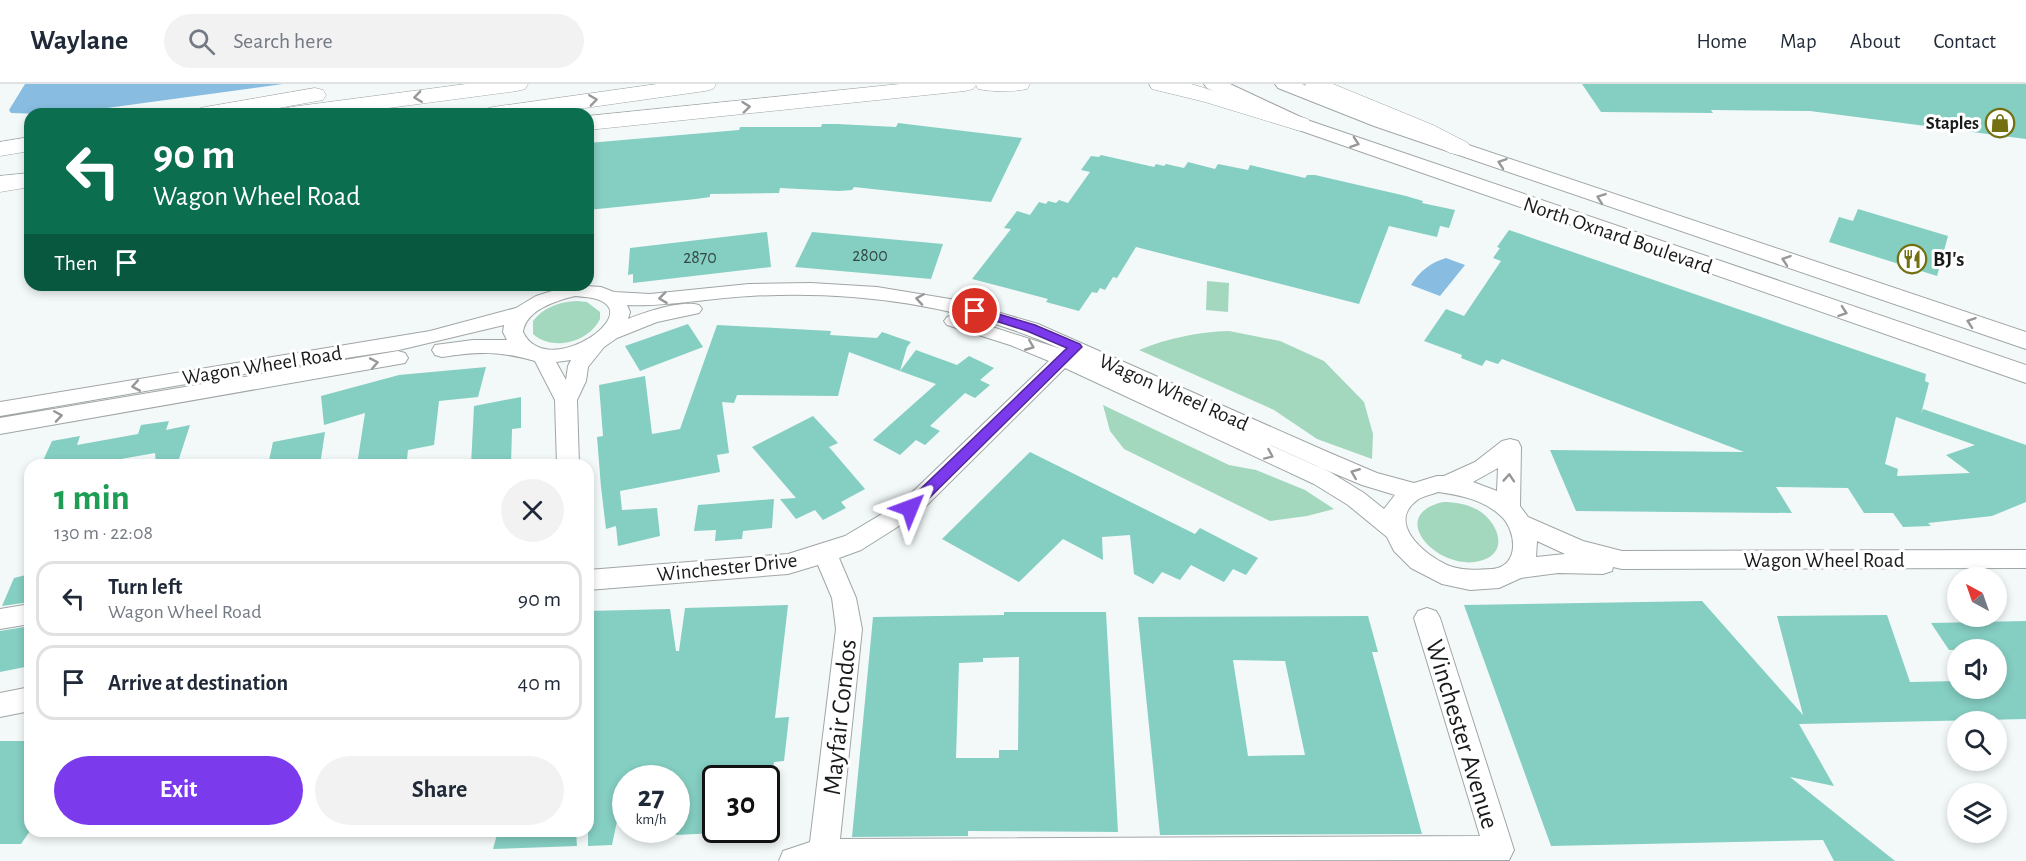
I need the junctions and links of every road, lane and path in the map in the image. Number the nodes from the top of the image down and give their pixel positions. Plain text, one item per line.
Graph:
1 (379, 84) edge
2 (517, 84) edge
3 (705, 84) edge
4 (965, 84) edge
5 (986, 84) edge
6 (1019, 84) edge
7 (1160, 84) edge
8 (1214, 84) edge
9 (1285, 84) edge
10 (1316, 84) edge
11 (240, 108) edge
12 (336, 108) edge
13 (536, 108) edge
14 (594, 122) edge
15 (1300, 124) junction
16 (24, 145) edge
17 (1459, 148) junction
18 (24, 149) edge
19 (0, 151) edge
20 (24, 181) edge
21 (0, 184) edge
22 (579, 291) edge
23 (593, 291) edge
24 (612, 298) junction
25 (522, 313) junction
26 (614, 332) junction
27 (2026, 341) edge
28 (595, 346) junction
29 (533, 353) junction
30 (1069, 353) junction
31 (2026, 374) edge
32 (566, 400) junction
33 (0, 409) edge
34 (0, 426) edge
35 (568, 459) edge
36 (1449, 484) junction
37 (1411, 491) junction
38 (1515, 517) junction
39 (1395, 530) junction
40 (825, 554) junction
41 (2026, 559) edge
42 (1622, 560) junction
43 (1516, 569) junction
44 (594, 580) edge
45 (24, 615) edge
46 (1427, 618) dead end
47 (0, 619) edge
48 (24, 700) edge
49 (0, 705) edge
50 (824, 853) junction
51 (794, 861) edge

1 - 11 highway
2 -> 12 highway
13 -> 3 highway
14 -> 4 highway
5 - 6 highway
7 - 15 highway
8 - 15 main road, North Oxnard Boulevard
9 - 17 main road, North Oxnard Boulevard
10 - 17 highway
15 -> 31 main road, North Oxnard Boulevard
16 - 19 highway
27 -> 17 main road, North Oxnard Boulevard
18 - 19 highway
20 - 21 highway
22 - 25 street
23 - 24 street
24 - 26 street
30 -> 24 street, Wagon Wheel Road
25 - 29 street
25 -> 33 street, Wagon Wheel Road
26 - 28 street
26 -> 30 street, Wagon Wheel Road
28 - 29 street
28 - 32 street
29 - 32 street
34 -> 29 street, Wagon Wheel Road
37 -> 30 street, Wagon Wheel Road
30 -> 39 street, Wagon Wheel Road
30 - 40 street, Winchester Drive
32 - 35 street
36 - 37 street
36 - 38 street
38 -> 36 street
37 - 39 street
38 - 42 street, Wagon Wheel Road
38 - 43 street
39 - 43 street
40 - 44 street, Winchester Drive
40 - 50 street, Mayfair Condos
41 - 42 street, Wagon Wheel Road
42 - 43 street, Wagon Wheel Road
45 - 47 street
46 - 50 street, Winchester Avenue
48 - 49 street
50 - 51 street

